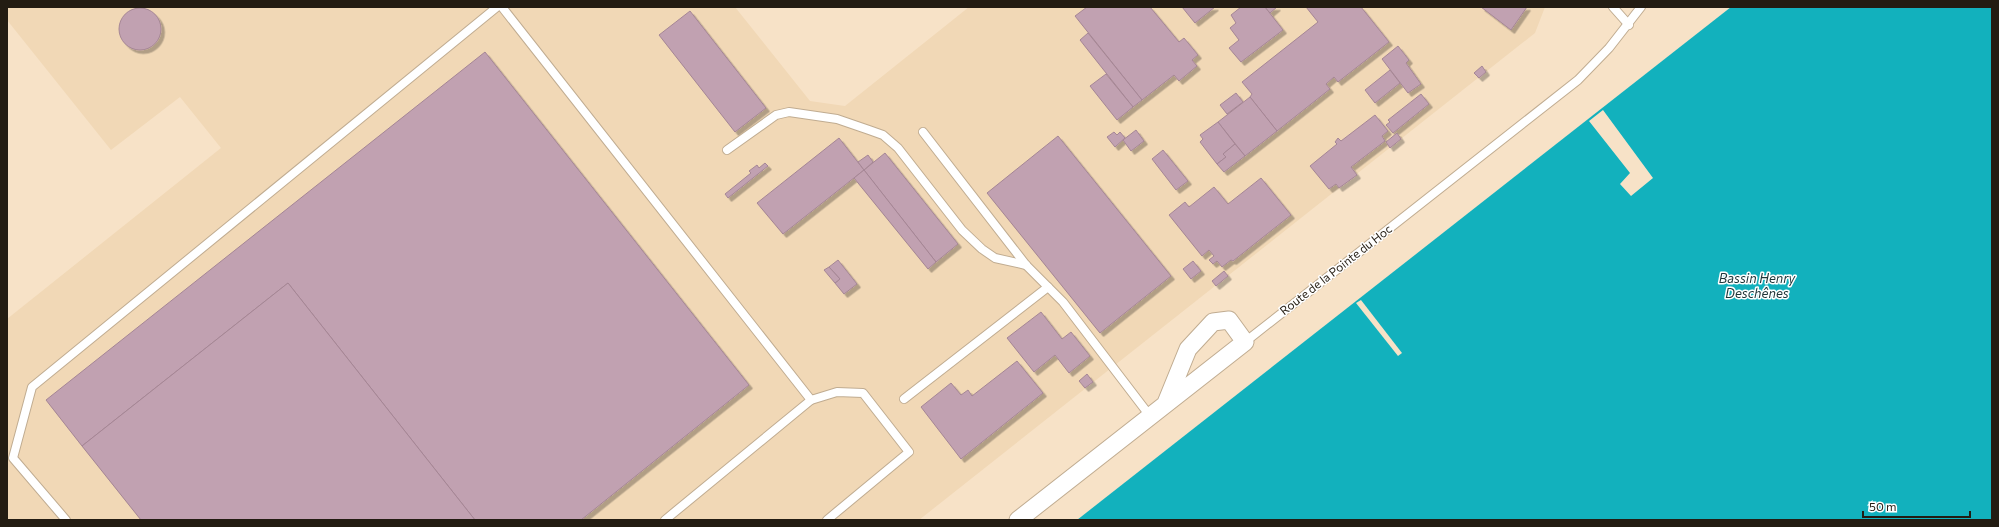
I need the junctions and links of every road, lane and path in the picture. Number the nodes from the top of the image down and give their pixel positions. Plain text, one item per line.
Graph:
1 (497, 7) edge
2 (502, 7) edge
3 (1613, 7) edge
4 (1641, 7) edge
5 (1629, 24) junction
6 (923, 132) dead end
7 (727, 150) dead end
8 (1026, 265) junction
9 (1048, 287) junction
10 (1245, 342) junction
11 (904, 399) dead end
12 (811, 400) junction
13 (1166, 402) junction
14 (1150, 416) junction
15 (66, 520) edge
16 (665, 520) edge
17 (827, 520) edge
18 (1018, 520) edge

1 - 15 lane
2 - 12 lane
3 - 5 lane
4 - 5 lane, Route de la Pointe du Hoc
5 - 10 lane, Route de la Pointe du Hoc
6 - 8 lane
7 - 8 lane
8 - 9 lane
9 - 11 lane
9 - 14 lane
10 - 13 street, Route de la Pointe du Hoc
10 - 13 street
12 - 16 lane
12 - 17 lane
13 - 14 street, Route de la Pointe du Hoc
14 - 18 street, Route de la Pointe du Hoc

